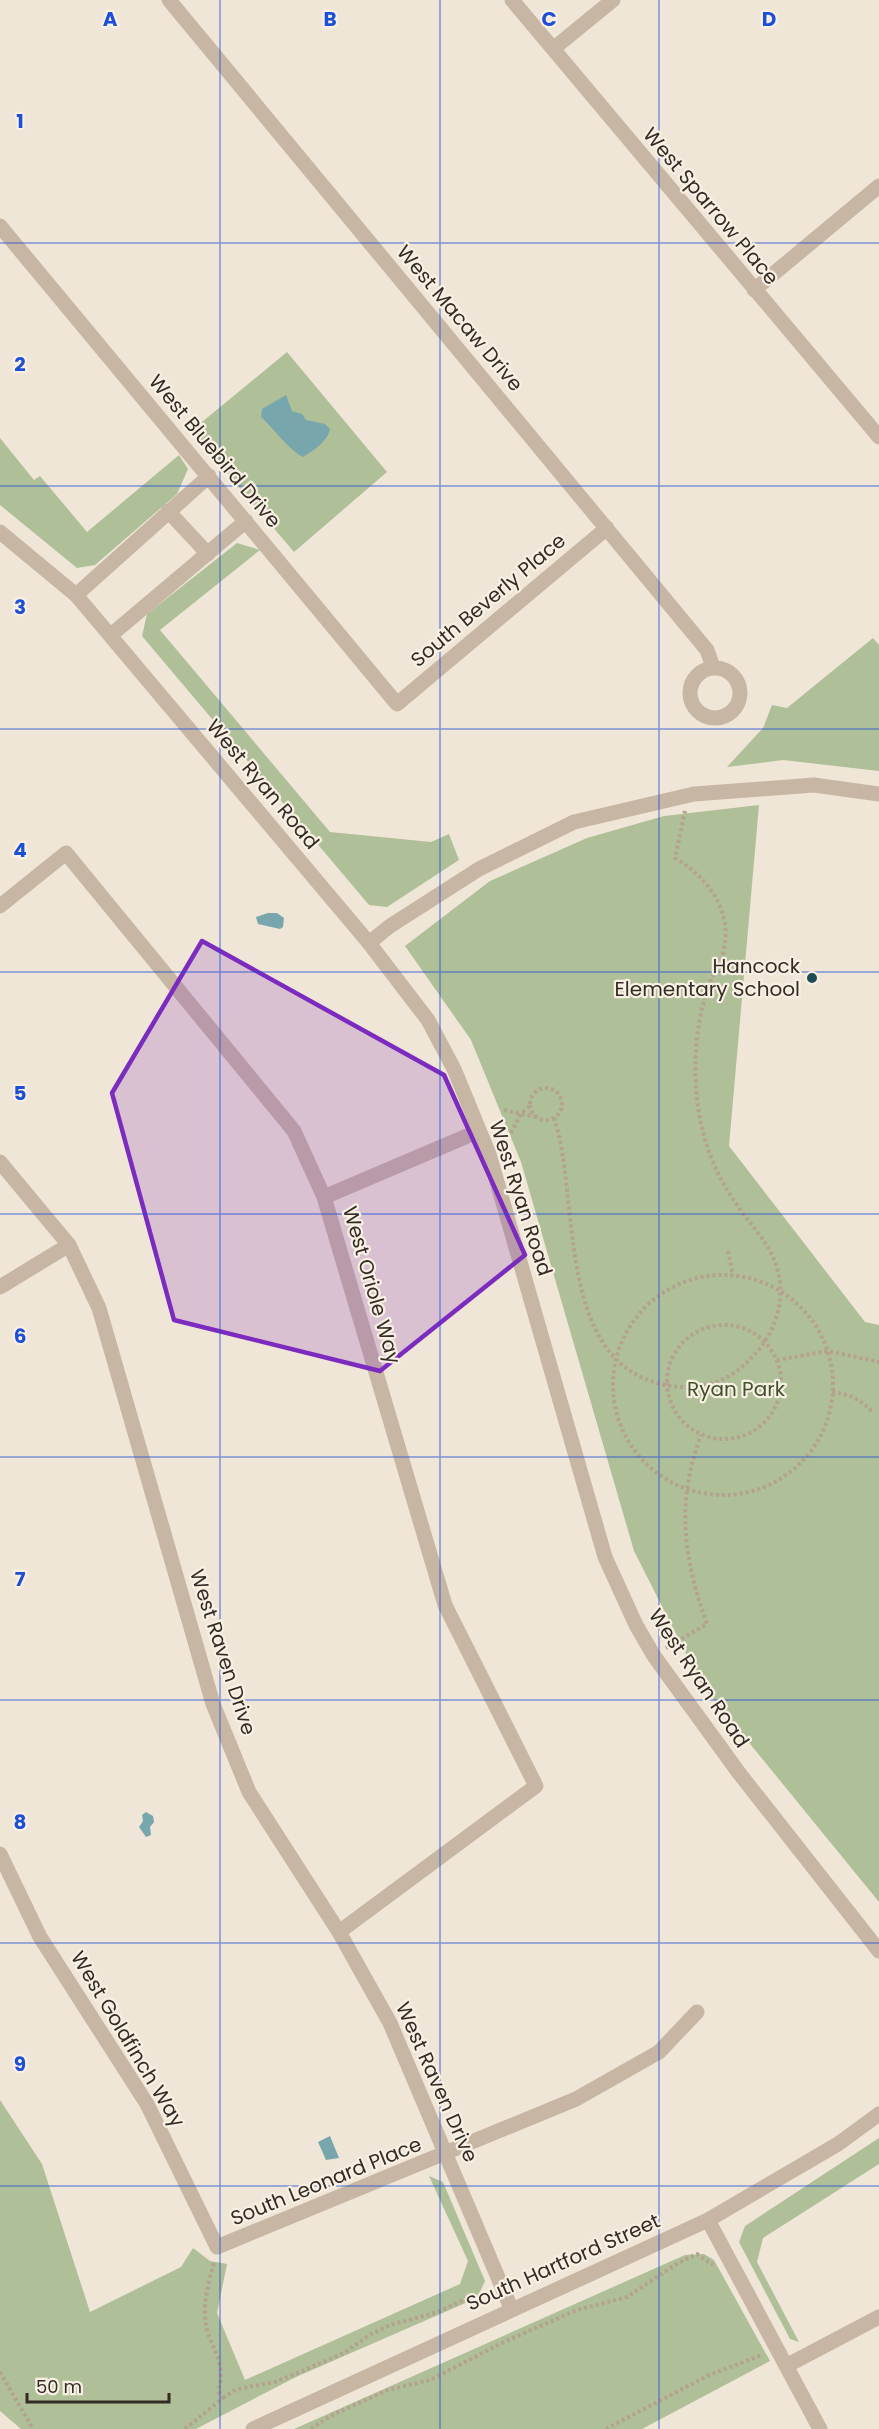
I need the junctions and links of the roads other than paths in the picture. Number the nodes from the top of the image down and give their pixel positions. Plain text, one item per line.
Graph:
1 (169, 0) edge
2 (512, 0) edge
3 (614, 0) edge
4 (553, 49) junction
5 (879, 186) edge
6 (0, 226) edge
7 (754, 290) junction
8 (879, 437) edge
9 (209, 476) junction
10 (168, 511) junction
11 (246, 521) junction
12 (606, 528) junction
13 (0, 532) edge
14 (208, 554) junction
15 (76, 595) junction
16 (111, 635) junction
17 (713, 667) dead end
18 (397, 704) joint
19 (879, 794) edge
20 (0, 906) edge
21 (369, 943) junction
22 (479, 1131) junction
23 (0, 1162) edge
24 (324, 1197) junction
25 (69, 1245) junction
26 (0, 1287) edge
27 (0, 1854) edge
28 (339, 1932) junction
29 (879, 1951) edge
30 (697, 2012) dead end
31 (879, 2114) edge
32 (447, 2154) junction
33 (708, 2220) junction
34 (218, 2247) joint
35 (511, 2308) junction
36 (879, 2317) edge
37 (786, 2366) junction
38 (253, 2429) edge
39 (820, 2429) edge

1 - 12 street, West Macaw Drive
2 - 4 street, West Sparrow Place
3 - 4 street
4 - 7 street, West Sparrow Place
5 - 7 street
6 - 9 street, West Bluebird Drive
7 - 8 street, West Sparrow Place
9 - 10 street
9 - 11 street, West Bluebird Drive
10 - 14 street
10 - 15 street
11 - 14 street
11 - 18 street, West Bluebird Drive
12 - 17 street, West Macaw Drive
12 - 18 street, South Beverly Place
13 - 15 street, West Ryan Road
14 - 16 street
15 - 16 street, West Ryan Road
16 - 21 street, West Ryan Road
19 - 21 street
20 - 24 street, West Oriole Way
21 - 22 street, West Ryan Road
22 - 24 street
22 - 29 street, West Ryan Road
23 - 25 street, West Raven Drive
24 - 28 street, West Oriole Way
25 - 26 street
25 - 28 street, West Raven Drive
27 - 34 street, West Goldfinch Way
28 - 32 street, West Raven Drive
30 - 32 street, South Leonard Place
31 - 33 street, South Hartford Street
32 - 34 street, South Leonard Place
32 - 35 street, West Raven Drive
33 - 35 street, South Hartford Street
33 - 37 street
35 - 38 street, South Hartford Street
36 - 37 street
37 - 39 street

